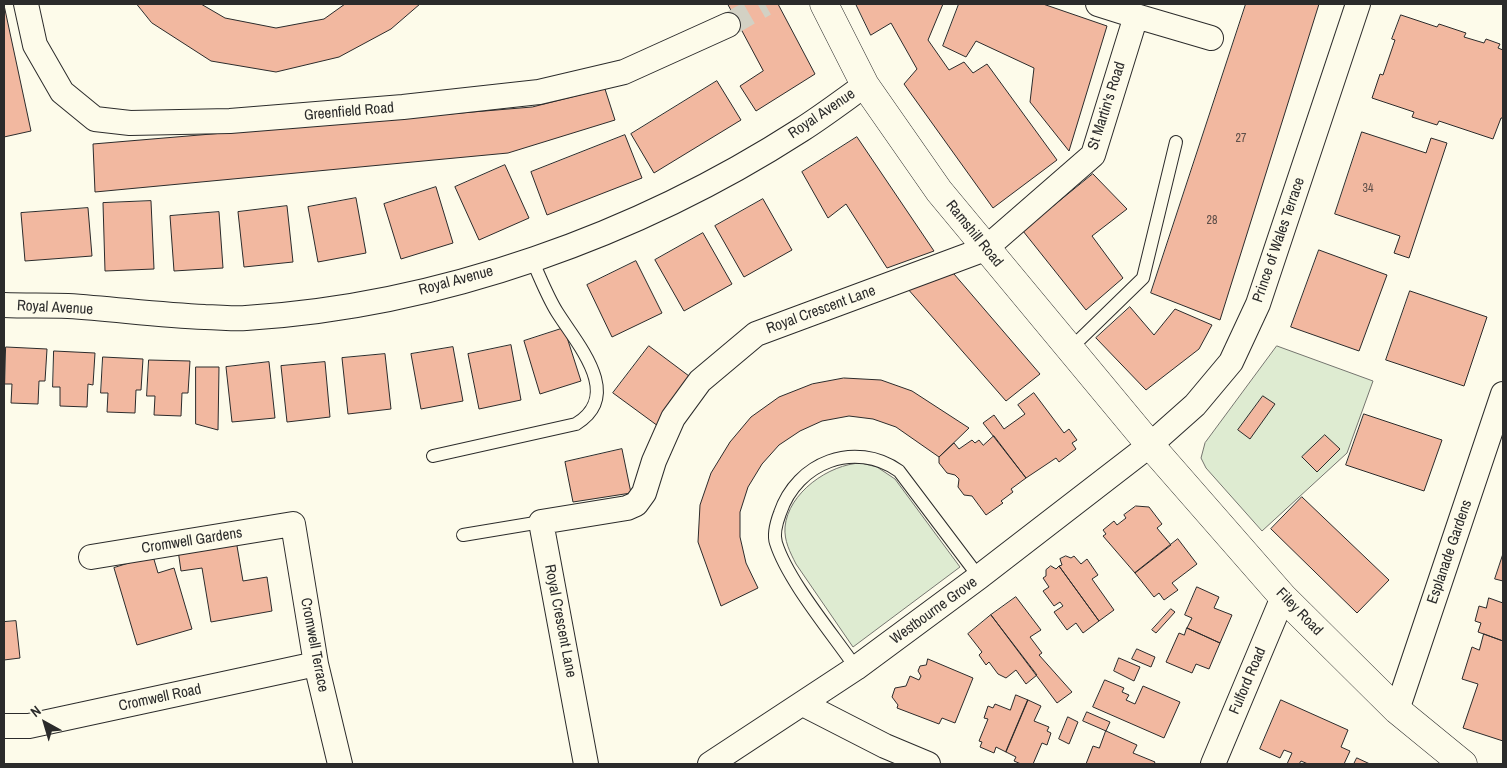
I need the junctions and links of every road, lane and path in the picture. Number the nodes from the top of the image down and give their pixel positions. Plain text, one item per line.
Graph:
1 (26, 4) edge
2 (824, 4) edge
3 (1098, 4) edge
4 (1358, 4) edge
5 (1136, 16) junction
6 (728, 24) tunnel mouth
7 (1211, 38) dead end
8 (865, 85) junction
9 (1176, 142) dead end
10 (985, 249) junction
11 (532, 260) junction
12 (4, 305) edge
13 (1070, 348) junction
14 (1503, 394) edge
15 (1150, 445) junction
16 (433, 456) dead end
17 (541, 522) junction
18 (293, 524) joint
19 (463, 535) dead end
20 (92, 557) dead end
21 (979, 578) junction
22 (1283, 597) junction
23 (316, 664) junction
24 (856, 668) junction
25 (803, 704) junction
26 (1397, 710) junction
27 (4, 726) edge
28 (881, 755) edge
29 (340, 764) edge
30 (586, 764) edge
31 (710, 764) edge
32 (928, 764) edge
33 (1213, 764) edge
34 (1463, 764) edge

1 - 6 street, Greenfield Road
2 - 8 highway, Ramshill Road
3 - 5 street
4 - 15 street, Prince of Wales Terrace
5 - 7 street
5 - 10 street, St Martin's Road
8 - 10 highway, Ramshill Road
8 - 11 street, Royal Avenue
9 - 13 lane
10 - 13 highway, Ramshill Road
10 - 17 street, Royal Crescent Lane
11 - 12 street, Royal Avenue
11 - 16 lane
13 - 15 highway, Ramshill Road
14 - 26 street, Esplanade Gardens
15 - 21 street, Westbourne Grove
15 - 22 highway, Filey Road
17 - 19 lane
17 - 30 street, Royal Crescent Lane
18 - 20 street, Cromwell Gardens
18 - 23 street, Cromwell Terrace
21 - 24 street, Westbourne Grove
21 - 24 lane
22 - 26 highway, Filey Road
22 - 33 street, Fulford Road
23 - 27 street, Cromwell Road
23 - 29 street, Cromwell Terrace
24 - 25 street, Westbourne Grove
25 - 28 street
25 - 31 street, Westbourne Grove
26 - 34 highway, Filey Road
28 - 32 street

